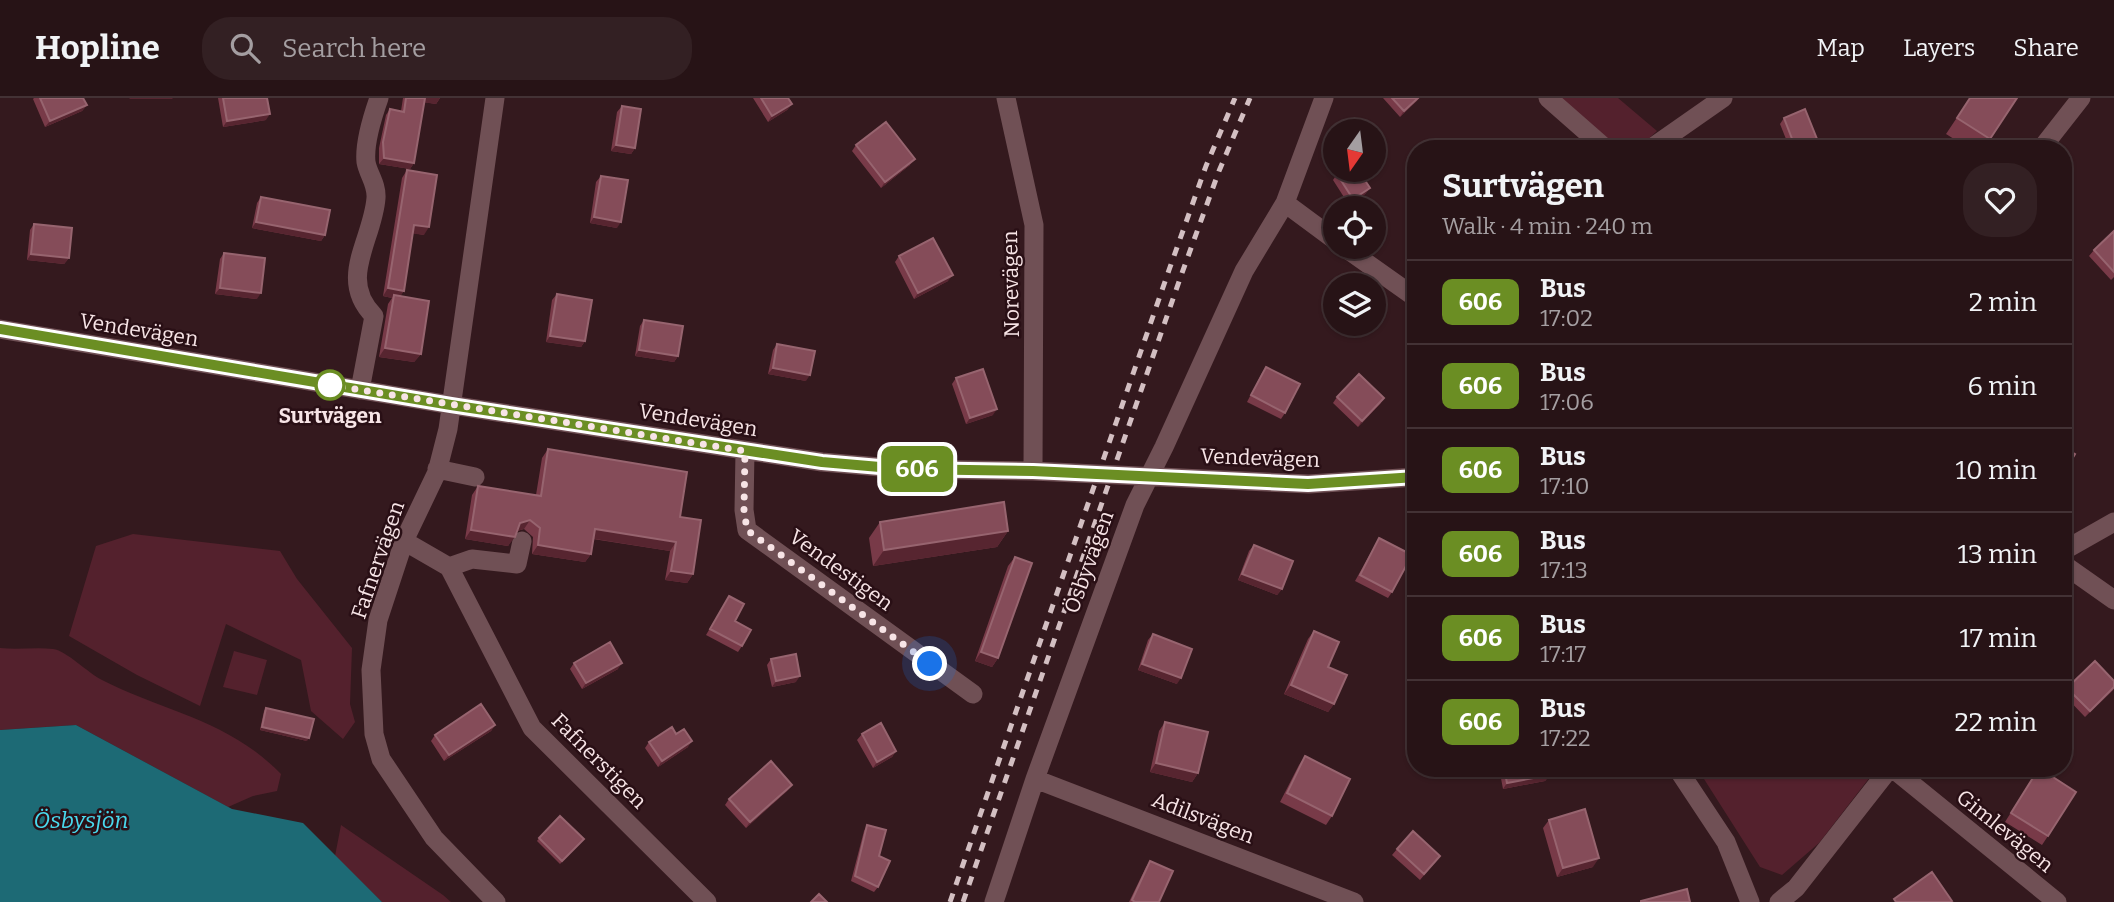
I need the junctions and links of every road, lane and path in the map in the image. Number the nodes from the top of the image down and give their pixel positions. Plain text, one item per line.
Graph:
1 (379, 98) edge
2 (495, 98) edge
3 (1006, 98) edge
4 (1324, 98) edge
5 (1548, 98) edge
6 (1723, 98) edge
7 (2081, 98) edge
8 (1596, 140) edge
9 (1663, 140) edge
10 (2048, 140) edge
11 (1285, 203) junction
12 (1323, 231) edge
13 (1361, 259) edge
14 (1407, 292) edge
15 (0, 329) edge
16 (360, 390) junction
17 (451, 405) junction
18 (745, 451) junction
19 (437, 469) junction
20 (1033, 471) junction
21 (1407, 476) edge
22 (475, 477) dead end
23 (2114, 522) edge
24 (404, 541) junction
25 (522, 541) edge
26 (2072, 546) edge
27 (449, 567) junction
28 (2072, 570) edge
29 (2114, 600) edge
30 (972, 694) dead end
31 (1683, 777) edge
32 (1884, 777) edge
33 (1902, 777) edge
34 (1035, 779) junction
35 (496, 902) edge
36 (707, 902) edge
37 (995, 902) edge
38 (1354, 902) edge
39 (1750, 902) edge
40 (1779, 902) edge
41 (2057, 902) edge

1 - 16 street
2 - 17 street
3 - 20 street, Norevägen
4 - 11 street, Ösbyvägen
5 - 8 street
6 - 9 street
7 - 10 street
11 - 12 street
11 - 34 street, Ösbyvägen
13 - 14 street
15 - 16 street, Vendevägen
16 - 17 street, Vendevägen
17 - 18 street, Vendevägen
17 - 19 street, Fafnervägen
18 - 20 street, Vendevägen
18 - 30 street, Vendestigen
19 - 22 street
19 - 24 street, Fafnervägen
20 - 21 street, Vendevägen
23 - 26 street
24 - 27 street
24 - 35 street, Fafnervägen
25 - 27 street
27 - 36 street, Fafnerstigen
28 - 29 street
31 - 39 street
32 - 40 street
33 - 41 street, Gimlevägen
34 - 37 street, Ösbyvägen
34 - 38 street, Adilsvägen

